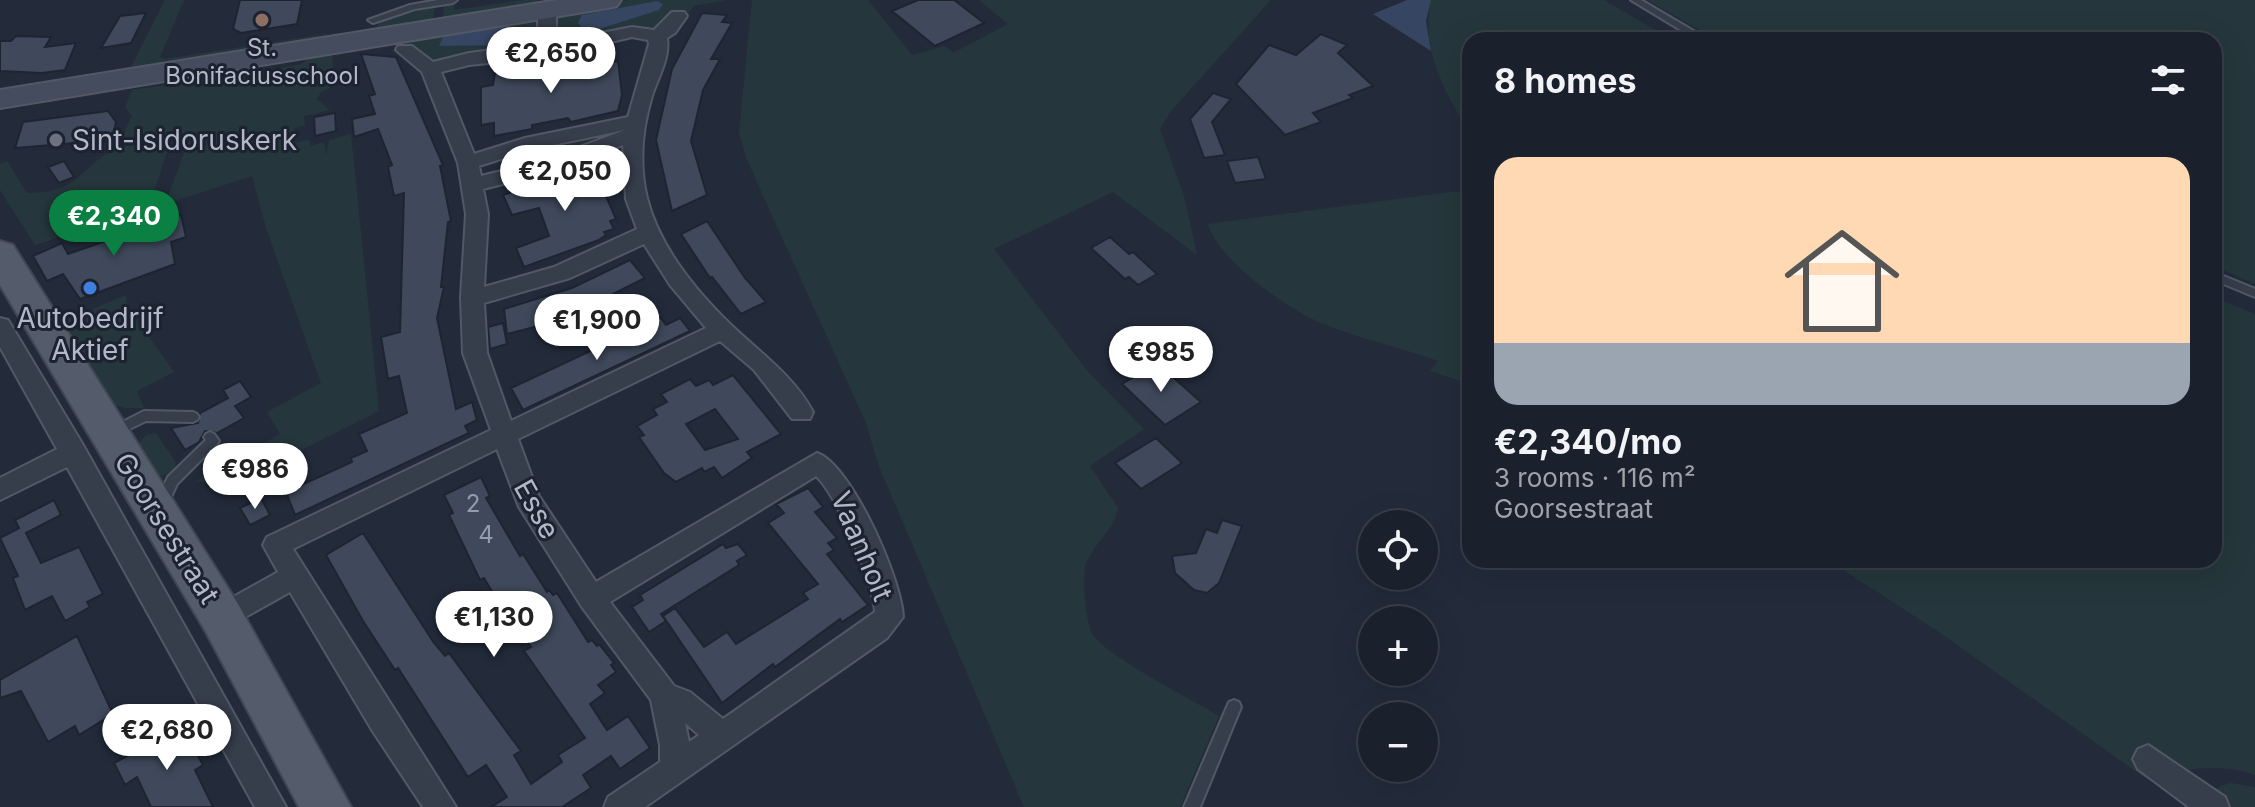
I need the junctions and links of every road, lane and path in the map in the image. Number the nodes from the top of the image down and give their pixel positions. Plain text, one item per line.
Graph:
1 (453, 0) edge
2 (608, 0) edge
3 (1635, 0) edge
4 (548, 5) edge
5 (678, 16) dead end
6 (373, 20) dead end
7 (1690, 32) edge
8 (657, 36) junction
9 (405, 50) dead end
10 (547, 51) junction
11 (430, 69) junction
12 (0, 99) edge
13 (633, 129) junction
14 (468, 163) junction
15 (472, 185) junction
16 (647, 233) junction
17 (0, 254) edge
18 (2222, 279) edge
19 (2255, 293) edge
20 (472, 297) junction
21 (0, 326) edge
22 (722, 330) junction
23 (801, 412) dead end
24 (193, 417) dead end
25 (503, 436) junction
26 (210, 437) dead end
27 (91, 443) junction
28 (0, 490) edge
29 (156, 515) junction
30 (296, 575) junction
31 (592, 599) junction
32 (222, 618) junction
33 (664, 695) junction
34 (1234, 707) dead end
35 (722, 736) junction
36 (2148, 759) dead end
37 (674, 768) junction
38 (271, 807) edge
39 (326, 807) edge
40 (441, 807) edge
41 (619, 807) edge
42 (1192, 807) edge
43 (2214, 807) edge

1 - 6 lane
2 - 4 street
3 - 7 lane
4 - 10 street
4 - 12 street
5 - 8 street
8 - 10 street
8 - 13 street
9 - 11 street
10 - 11 street
11 - 14 street, Esse
13 - 14 street
13 - 15 street
13 - 16 street
14 - 15 street, Esse
15 - 20 street, Esse
16 - 20 street
16 - 22 street
17 - 27 main road, Goorsestraat
18 - 19 lane
20 - 25 street, Esse
21 - 27 street, Goorsestraat
22 - 23 street
22 - 25 street
24 - 27 lane
25 - 30 street
25 - 31 street, Esse
26 - 29 lane
27 - 28 street
27 - 29 main road, Goorsestraat
27 - 38 street, Goorsestraat
29 - 32 main road, Goorsestraat
30 - 32 street
30 - 40 street
31 - 33 street, Esse
31 - 35 street, Vaanholt
32 - 39 main road, Goorsestraat
33 - 35 street, Esse
33 - 37 street, Esse
34 - 42 lane
35 - 37 street, Vaanholt
36 - 43 street
37 - 41 street, Vaanholt

